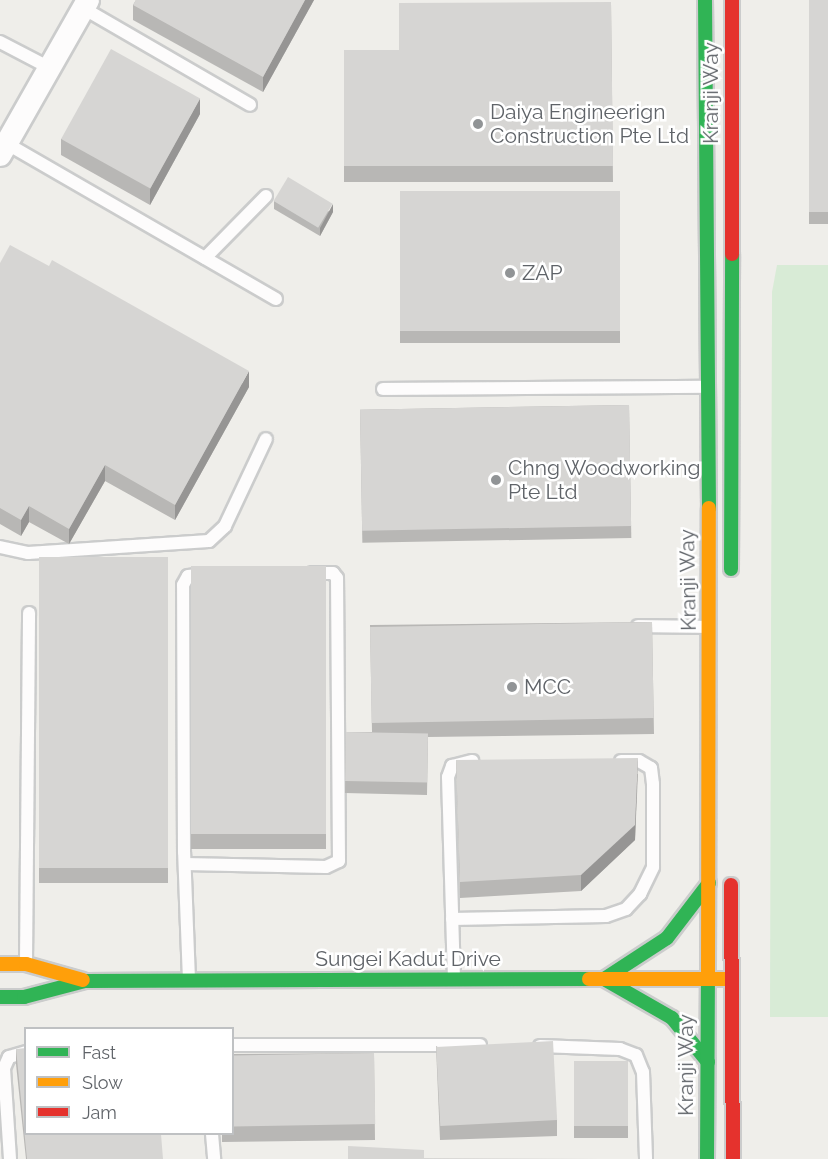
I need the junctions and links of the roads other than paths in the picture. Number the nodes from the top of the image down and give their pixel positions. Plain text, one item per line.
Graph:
1 (705, 0) edge
2 (732, 0) edge
3 (86, 4) edge
4 (0, 42) edge
5 (50, 68) junction
6 (250, 105) dead end
7 (2, 146) edge
8 (266, 196) dead end
9 (205, 258) junction
10 (276, 299) dead end
11 (706, 387) junction
12 (383, 389) dead end
13 (267, 439) dead end
14 (0, 546) edge
15 (222, 573) edge
16 (293, 573) edge
17 (731, 589) dead end
18 (29, 613) dead end
19 (623, 626) edge
20 (710, 627) junction
21 (483, 761) edge
22 (603, 761) edge
23 (185, 864) junction
24 (731, 869) dead end
25 (709, 883) junction
26 (452, 919) junction
27 (0, 964) edge
28 (604, 979) junction
29 (707, 979) junction
30 (731, 979) junction
31 (25, 980) junction
32 (189, 980) junction
33 (454, 980) junction
34 (85, 981) junction
35 (0, 997) edge
36 (234, 1045) edge
37 (492, 1045) edge
38 (527, 1045) edge
39 (24, 1053) edge
40 (708, 1062) junction
41 (212, 1135) edge
42 (7, 1155) edge
43 (214, 1159) edge
44 (646, 1159) edge
45 (707, 1159) edge
46 (733, 1159) edge

1 - 11 main road, Kranji Way
2 - 17 main road, Kranji Way
3 - 5 street
3 - 6 lane
4 - 5 lane
5 - 7 street
7 - 9 lane
8 - 9 lane
9 - 10 lane
11 - 12 lane
11 - 20 main road, Kranji Way
13 - 14 lane
15 - 23 lane
16 - 23 lane
18 - 31 lane
19 - 20 lane
20 - 25 main road, Kranji Way
21 - 26 lane
22 - 26 lane
23 - 32 lane
24 - 30 main road
25 - 28 main road
25 - 29 main road, Kranji Way
26 - 33 lane
27 - 31 main road, Sungei Kadut Drive
28 - 29 main road, Sungei Kadut Drive
28 - 33 main road, Sungei Kadut Drive
28 - 40 main road
29 - 30 main road, Sungei Kadut Drive
29 - 40 main road, Kranji Way
30 - 46 main road
31 - 34 main road, Sungei Kadut Drive
31 - 34 main road, Sungei Kadut Drive
31 - 35 main road, Sungei Kadut Drive
32 - 33 main road, Sungei Kadut Drive
32 - 34 main road, Sungei Kadut Drive
36 - 37 lane
38 - 44 lane
39 - 42 lane
40 - 45 main road, Kranji Way
41 - 43 lane

